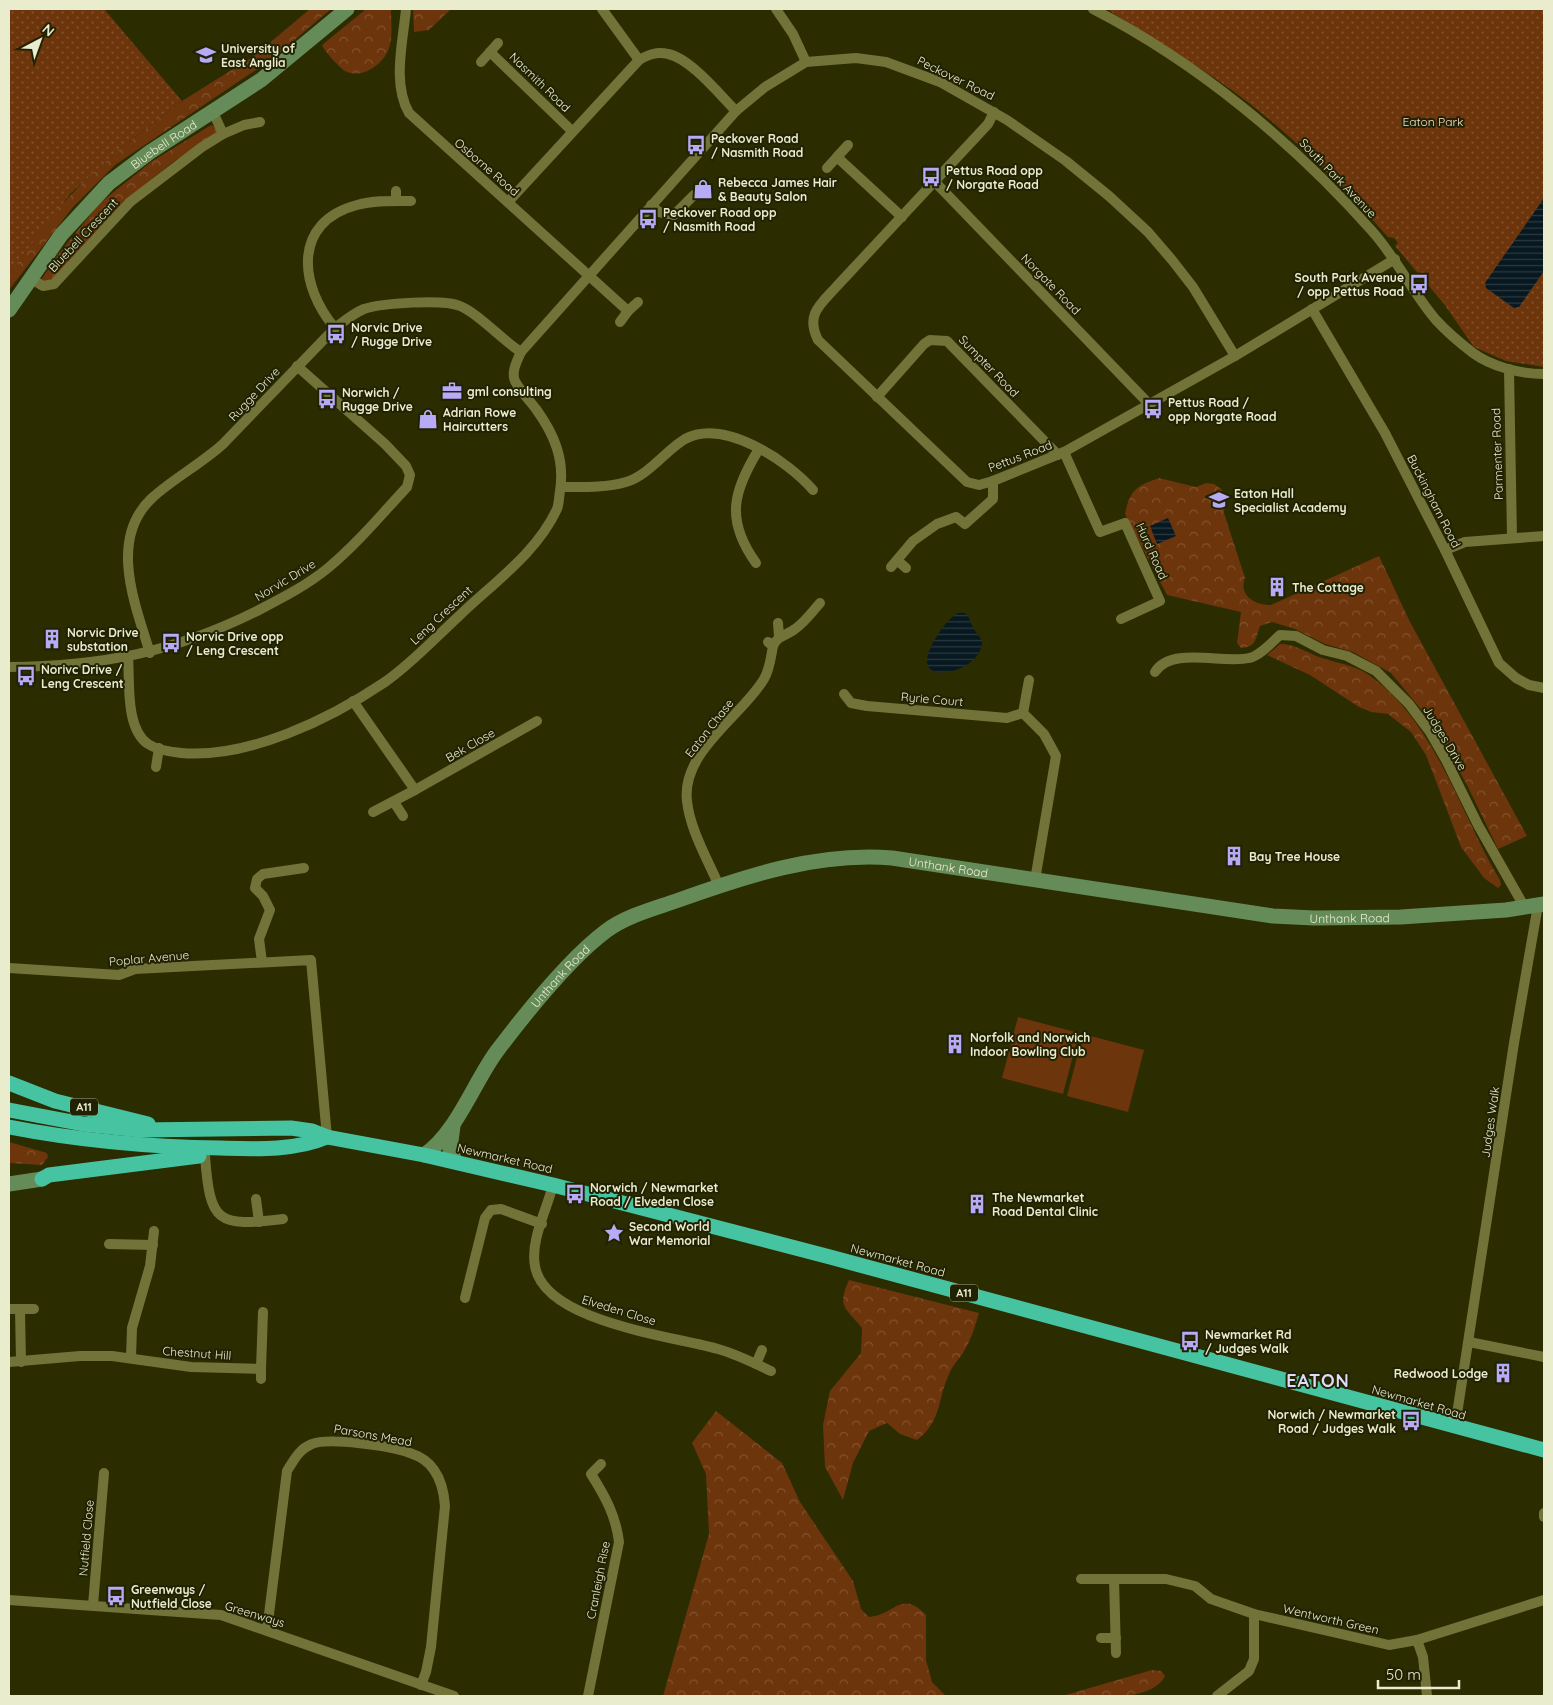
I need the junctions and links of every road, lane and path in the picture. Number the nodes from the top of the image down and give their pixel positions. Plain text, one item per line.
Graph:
1 (347, 9) edge
2 (406, 9) edge
3 (602, 9) edge
4 (776, 9) edge
5 (1093, 9) edge
6 (498, 43) dead end
7 (490, 52) junction
8 (638, 60) junction
9 (481, 62) dead end
10 (806, 62) junction
11 (736, 110) junction
12 (213, 112) junction
13 (994, 112) junction
14 (260, 122) dead end
15 (572, 131) junction
16 (224, 134) junction
17 (848, 145) dead end
18 (837, 157) junction
19 (827, 168) dead end
20 (935, 182) junction
21 (694, 195) dead end
22 (411, 201) dead end
23 (508, 202) junction
24 (651, 205) junction
25 (902, 217) junction
26 (1395, 259) junction
27 (588, 275) junction
28 (30, 278) junction
29 (638, 302) dead end
30 (1312, 309) junction
31 (9, 310) edge
32 (628, 311) junction
33 (620, 322) dead end
34 (335, 328) junction
35 (521, 352) junction
36 (1235, 356) junction
37 (297, 366) junction
38 (1509, 369) junction
39 (1544, 374) edge
40 (877, 397) junction
41 (1150, 404) junction
42 (759, 449) junction
43 (1061, 453) junction
44 (993, 481) junction
45 (561, 487) junction
46 (813, 490) dead end
47 (1544, 536) edge
48 (1512, 538) junction
49 (1445, 550) junction
50 (756, 563) dead end
51 (898, 565) dead end
52 (820, 603) dead end
53 (1121, 619) dead end
54 (778, 622) dead end
55 (779, 636) junction
56 (150, 653) junction
57 (128, 657) junction
58 (9, 667) edge
59 (1155, 672) dead end
60 (1029, 680) dead end
61 (1544, 688) edge
62 (844, 694) dead end
63 (353, 701) junction
64 (1023, 714) junction
65 (538, 721) dead end
66 (159, 748) junction
67 (156, 767) dead end
68 (415, 790) junction
69 (394, 802) junction
70 (373, 812) dead end
71 (403, 816) dead end
72 (304, 868) dead end
73 (1035, 880) junction
74 (719, 886) junction
75 (1536, 906) edge
76 (262, 962) junction
77 (9, 968) edge
78 (9, 1083) edge
79 (9, 1110) edge
80 (454, 1120) junction
81 (9, 1127) edge
82 (159, 1131) junction
83 (327, 1137) junction
84 (255, 1149) junction
85 (424, 1155) junction
86 (206, 1156) junction
87 (455, 1161) junction
88 (36, 1175) joint
89 (9, 1184) edge
90 (554, 1185) junction
91 (256, 1199) dead end
92 (283, 1219) dead end
93 (259, 1222) junction
94 (542, 1224) junction
95 (154, 1230) dead end
96 (109, 1244) dead end
97 (153, 1246) junction
98 (465, 1298) dead end
99 (9, 1309) edge
100 (34, 1309) dead end
101 (20, 1310) junction
102 (262, 1312) dead end
103 (1468, 1342) junction
104 (762, 1350) dead end
105 (1544, 1356) edge
106 (130, 1358) junction
107 (9, 1362) edge
108 (20, 1362) junction
109 (756, 1364) junction
110 (771, 1371) dead end
111 (1455, 1427) junction
112 (1544, 1450) edge
113 (601, 1464) dead end
114 (104, 1473) dead end
115 (1544, 1513) edge
116 (1544, 1517) edge
117 (1081, 1579) dead end
118 (1114, 1579) junction
119 (9, 1600) edge
120 (1544, 1600) edge
121 (93, 1604) junction
122 (1254, 1614) junction
123 (267, 1630) junction
124 (1101, 1638) dead end
125 (1116, 1638) junction
126 (1417, 1640) junction
127 (1116, 1653) dead end
128 (421, 1685) junction
129 (454, 1696) edge
130 (588, 1696) edge
131 (1217, 1696) edge
132 (1427, 1696) edge

1 - 12 street, Bluebell Road
2 - 23 street, Osborne Road
3 - 8 street
4 - 10 street
5 - 26 street, South Park Avenue
6 - 7 street, Nasmith Road
7 - 9 street, Nasmith Road
7 - 15 street, Nasmith Road
8 - 11 street, Nasmith Road
8 - 15 street, Nasmith Road
10 - 11 street, Peckover Road
10 - 13 street, Peckover Road
11 - 24 street, Peckover Road
12 - 16 street
12 - 28 street, Bluebell Road
13 - 20 street, Pettus Road
13 - 36 street, Peckover Road
14 - 16 street, Bluebell Crescent
15 - 23 street, Nasmith Road
16 - 28 street, Bluebell Crescent
17 - 18 street
18 - 19 street
18 - 25 street
20 - 25 street, Pettus Road
20 - 41 street, Norgate Road
21 - 24 street
22 - 34 street
23 - 27 street, Osborne Road
24 - 27 street, Peckover Road
25 - 40 street, Pettus Road
26 - 30 street, Pettus Road
26 - 38 street, South Park Avenue
27 - 32 street, Osborne Road
27 - 35 street, Leng Crescent
28 - 31 street, Bluebell Road
29 - 32 street
30 - 36 street, Pettus Road
30 - 49 street, Buckingham Road
32 - 33 street
34 - 35 street, Rugge Drive
34 - 37 street, Rugge Drive
35 - 45 street, Leng Crescent
36 - 41 street, Pettus Road
37 - 56 street, Rugge Drive
37 - 56 street, Norvic Drive
38 - 39 street, South Park Avenue
38 - 48 street, Parmenter Road
40 - 43 street, Sumpter Road
40 - 44 street, Pettus Road
41 - 43 street, Pettus Road
42 - 45 street
42 - 46 street
42 - 50 street
43 - 44 street, Pettus Road
43 - 53 street, Hurd Road
44 - 51 street
45 - 63 street, Leng Crescent
47 - 48 street
48 - 49 street
49 - 61 street, Buckingham Road
52 - 55 street, Eaton Chase
54 - 55 street
55 - 74 street, Eaton Chase
56 - 57 street, Norvic Drive
57 - 58 street, Norvic Drive
57 - 66 street, Leng Crescent
59 - 75 street, Judges Drive
60 - 64 street
62 - 64 street, Ryrie Court
63 - 66 street, Leng Crescent
63 - 68 street
64 - 73 street
65 - 68 street, Bek Close
66 - 67 street
68 - 69 street, Bek Close
69 - 70 street, Bek Close
69 - 71 street
72 - 76 street
73 - 74 street, Unthank Road
73 - 75 street, Unthank Road
74 - 80 street, Unthank Road
75 - 103 street, Judges Walk
76 - 77 street, Poplar Avenue
76 - 83 street, Poplar Avenue
78 - 82 highway, A11
79 - 82 highway, Newmarket Road / A11
80 - 85 street, Unthank Road
80 - 87 street, Unthank Road
81 - 84 highway, Newmarket Road / A11
82 - 83 highway, Newmarket Road / A11
83 - 84 highway, Newmarket Road / A11
83 - 85 highway, Newmarket Road / A11
84 - 86 highway
85 - 87 highway, Newmarket Road / A11
86 - 88 highway
86 - 93 street
87 - 90 highway, Newmarket Road / A11
88 - 89 street
90 - 94 street, Elveden Close
90 - 111 highway, Newmarket Road / A11
91 - 93 street
92 - 93 street
94 - 98 street
94 - 109 street, Elveden Close
95 - 97 street
96 - 97 street
97 - 106 street
99 - 101 street
100 - 101 street
101 - 108 street
102 - 106 street, Chestnut Hill
103 - 105 street
103 - 111 street, Judges Walk
104 - 109 street
106 - 108 street, Chestnut Hill
107 - 108 street, Chestnut Hill
109 - 110 street, Elveden Close
111 - 112 highway, Newmarket Road / A11
113 - 130 street, Cranleigh Rise
114 - 121 street, Nutfield Close
115 - 116 street
117 - 118 street, Wentworth Green
118 - 122 street, Wentworth Green
118 - 125 street
119 - 121 street, Greenways
120 - 126 street, Wentworth Green
121 - 123 street, Greenways
122 - 126 street, Wentworth Green
122 - 131 street
123 - 128 street, Greenways
123 - 128 street, Parsons Mead
124 - 125 street
125 - 127 street
126 - 132 street
128 - 129 street, Greenways

